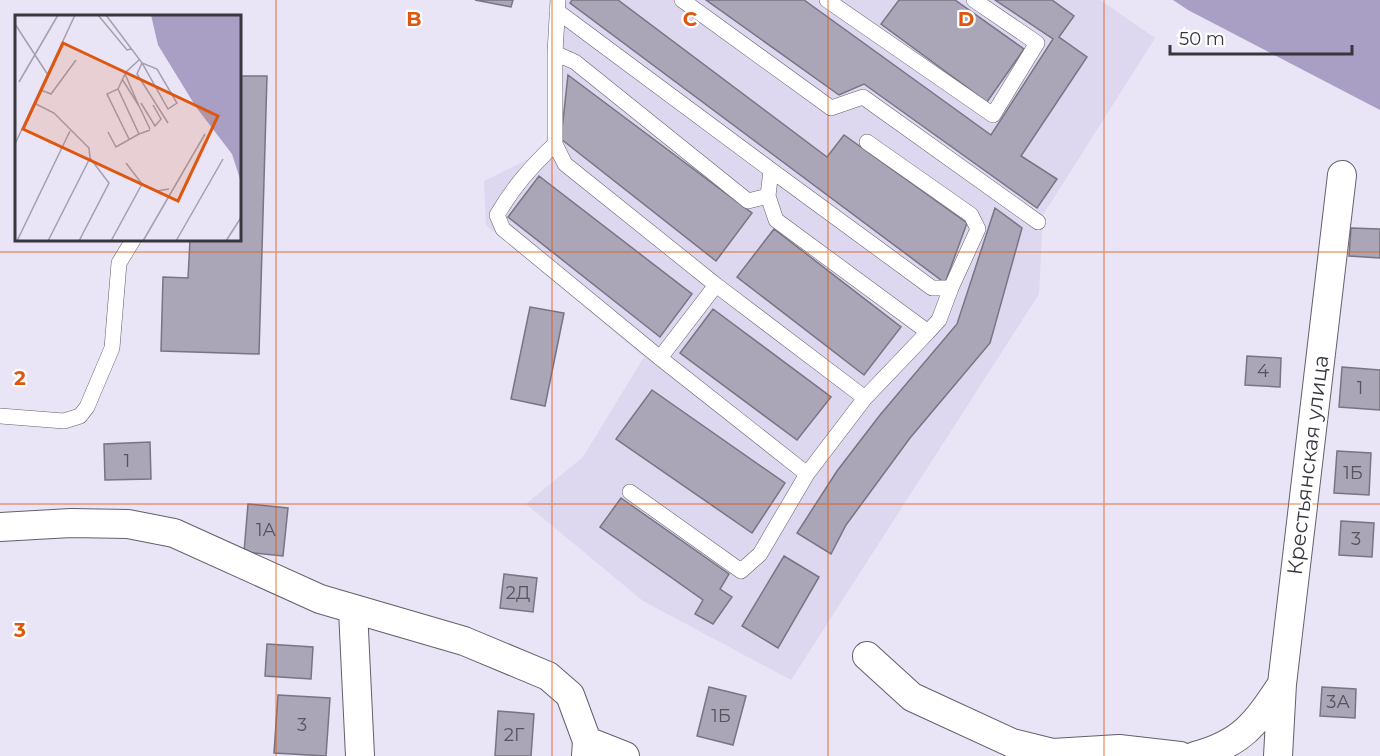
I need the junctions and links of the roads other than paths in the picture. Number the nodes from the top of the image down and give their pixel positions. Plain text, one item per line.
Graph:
1 (682, 0) edge
2 (826, 0) edge
3 (974, 0) edge
4 (558, 6) edge
5 (555, 53) junction
6 (867, 142) dead end
7 (555, 144) junction
8 (771, 170) junction
9 (1342, 175) dead end
10 (768, 196) junction
11 (1038, 222) dead end
12 (132, 242) edge
13 (716, 285) junction
14 (951, 288) junction
15 (928, 332) junction
16 (660, 358) junction
17 (865, 398) junction
18 (0, 416) edge
19 (807, 474) junction
20 (630, 492) dead end
21 (0, 527) edge
22 (353, 610) junction
23 (867, 656) dead end
24 (1282, 684) junction
25 (586, 748) edge
26 (1052, 754) edge
27 (360, 756) edge
28 (625, 756) edge
29 (1180, 756) edge
30 (1195, 756) edge
31 (1278, 756) edge

1 - 11 lane
2 - 3 lane
4 - 5 lane
4 - 8 lane
5 - 7 lane
5 - 10 lane
6 - 14 lane
7 - 13 lane
7 - 16 lane
8 - 10 lane
8 - 14 lane
9 - 24 street, Крестьянская улица
10 - 15 lane
12 - 18 lane
13 - 16 lane
13 - 17 lane
14 - 15 lane
15 - 17 lane
16 - 19 lane
17 - 19 lane
19 - 20 lane
21 - 22 street
22 - 25 street
22 - 27 street
23 - 26 street
24 - 30 street
24 - 31 street, Крестьянская улица
25 - 28 street
26 - 29 street

